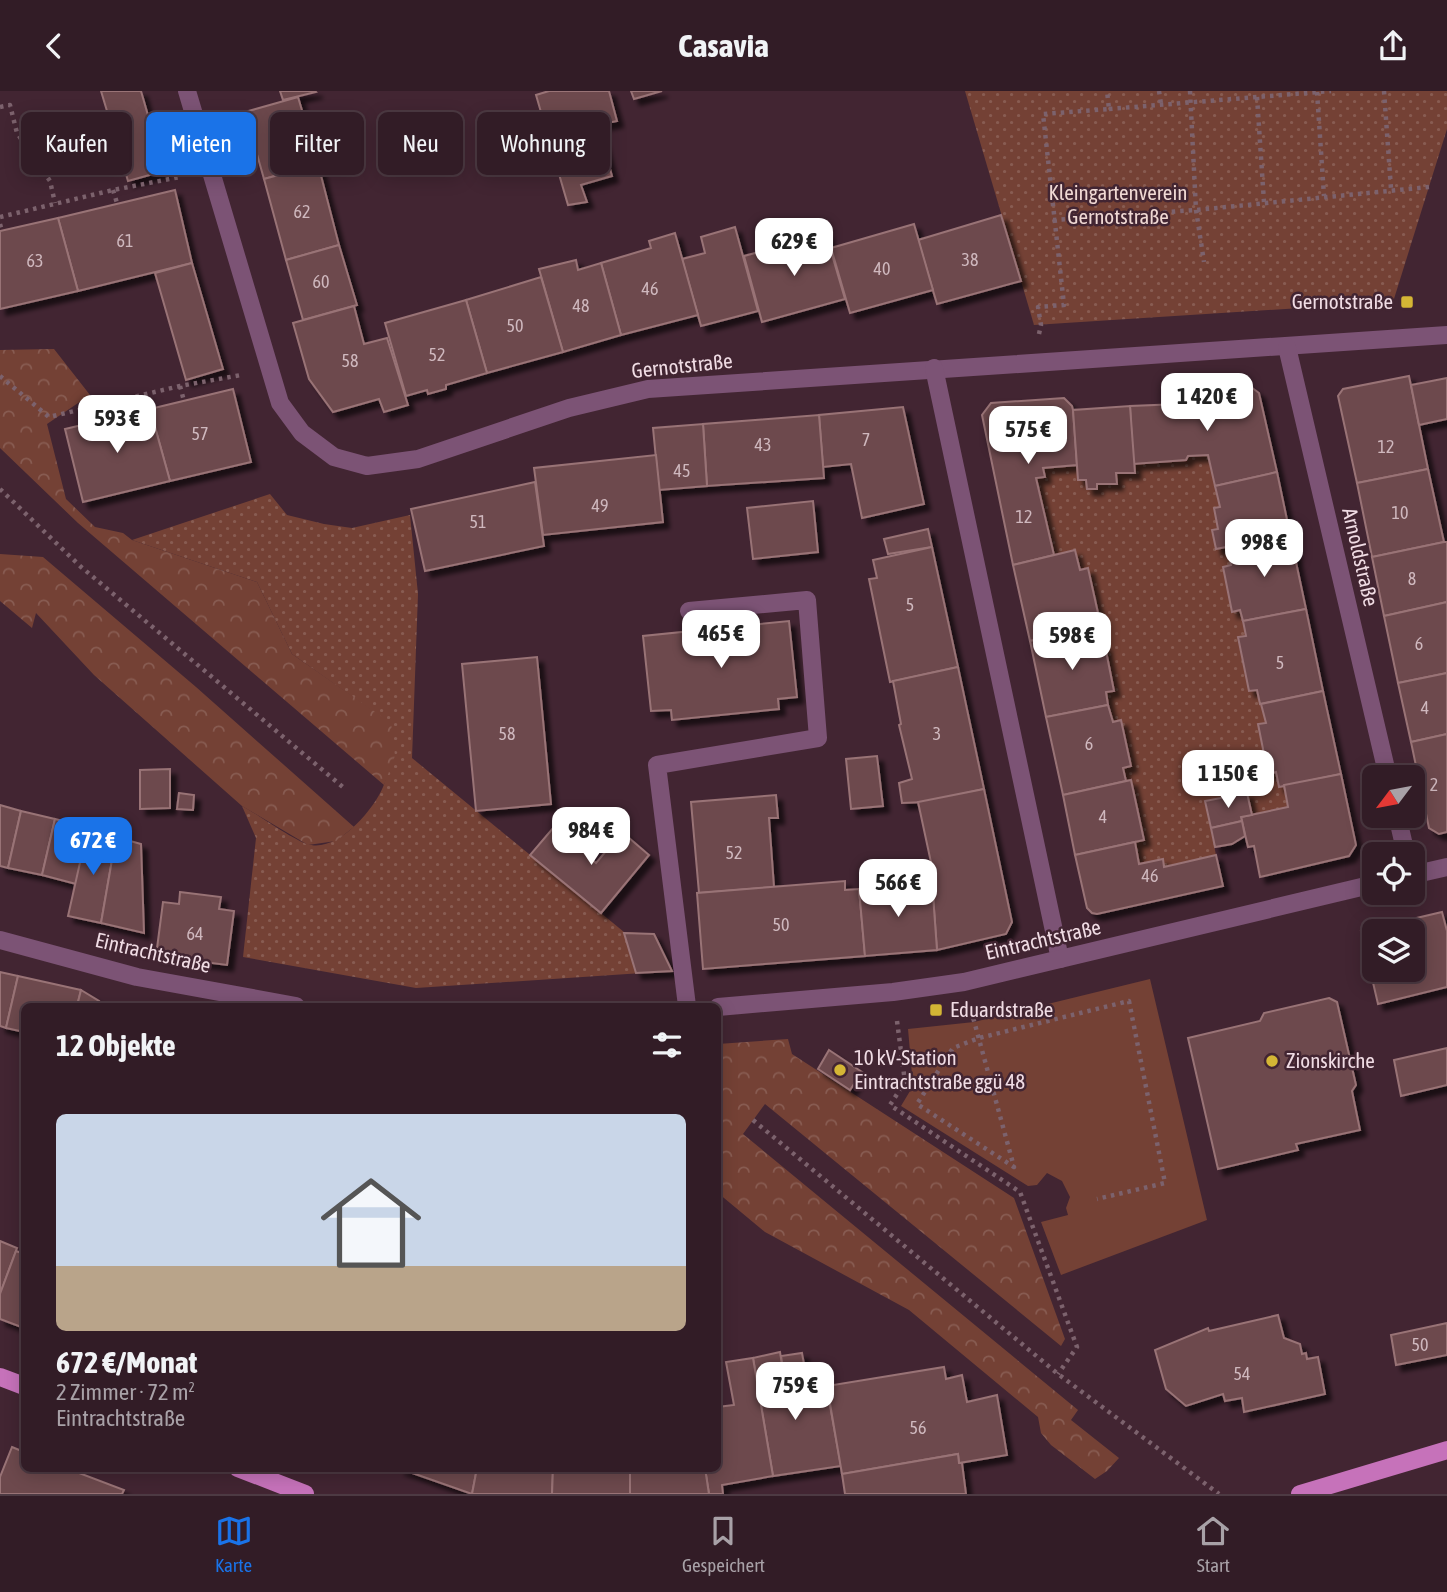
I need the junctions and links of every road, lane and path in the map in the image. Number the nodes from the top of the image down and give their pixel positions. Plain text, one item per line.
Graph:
1 (187, 91) edge
2 (1107, 91) edge
3 (1159, 91) edge
4 (1189, 91) edge
5 (1331, 91) edge
6 (1384, 91) edge
7 (1317, 92) edge
8 (1255, 95) edge
9 (1191, 103) junction
10 (1161, 104) junction
11 (0, 107) edge
12 (1109, 109) junction
13 (193, 112) edge
14 (190, 175) edge
15 (212, 175) edge
16 (1429, 187) dead end
17 (1391, 189) junction
18 (113, 190) junction
19 (1324, 196) junction
20 (1264, 202) junction
21 (55, 203) junction
22 (117, 203) dead end
23 (1196, 210) junction
24 (0, 217) edge
25 (1053, 220) junction
26 (0, 223) edge
27 (2, 231) dead end
28 (1204, 262) dead end
29 (1447, 335) edge
30 (1287, 347) junction
31 (1033, 362) junction
32 (933, 368) junction
33 (270, 370) junction
34 (0, 376) edge
35 (180, 386) junction
36 (120, 400) junction
37 (184, 401) dead end
38 (124, 416) dead end
39 (0, 489) edge
40 (689, 611) dead end
41 (1385, 765) edge
42 (344, 788) dead end
43 (1447, 867) edge
44 (1425, 872) edge
45 (1362, 887) edge
46 (0, 940) edge
47 (1060, 959) junction
48 (893, 992) junction
49 (280, 1003) edge
50 (687, 1003) edge
51 (721, 1007) edge
52 (979, 1038) junction
53 (753, 1120) dead end
54 (1097, 1199) dead end
55 (1058, 1374) junction
56 (0, 1377) edge
57 (21, 1385) edge
58 (1447, 1450) edge
59 (248, 1472) edge
60 (305, 1494) edge
61 (1219, 1494) edge
62 (1300, 1494) edge

1 - 13 street, Gernotstraße
2 - 12 path
3 - 10 path
4 - 9 path
5 - 7 path
6 - 17 path
7 - 8 path
7 - 19 path
8 - 9 path
8 - 20 path
9 - 10 path
9 - 23 path
10 - 12 path
11 - 21 path
12 - 25 path
14 - 18 path
15 - 33 street, Gernotstraße
16 - 17 path
17 - 19 path
18 - 21 path
18 - 22 path
19 - 20 path
20 - 23 path
21 - 24 path
23 - 25 path
23 - 28 path
25 - 31 path
26 - 27 path
29 - 30 street, Gernotstraße
30 - 31 street, Gernotstraße
30 - 41 street, Arnoldstraße
31 - 32 street, Gernotstraße
32 - 33 street, Gernotstraße
32 - 47 street
33 - 35 path
34 - 36 path
35 - 36 path
35 - 37 path
36 - 38 path
39 - 42 path
40 - 50 street
43 - 44 street
45 - 47 street, Eintrachtstraße
46 - 49 street, Eintrachtstraße
47 - 48 street, Eintrachtstraße
48 - 51 street, Eintrachtstraße
48 - 55 path
52 - 52 path
52 - 54 path
53 - 55 path
55 - 61 path
56 - 57 main road
58 - 62 main road
59 - 60 main road

